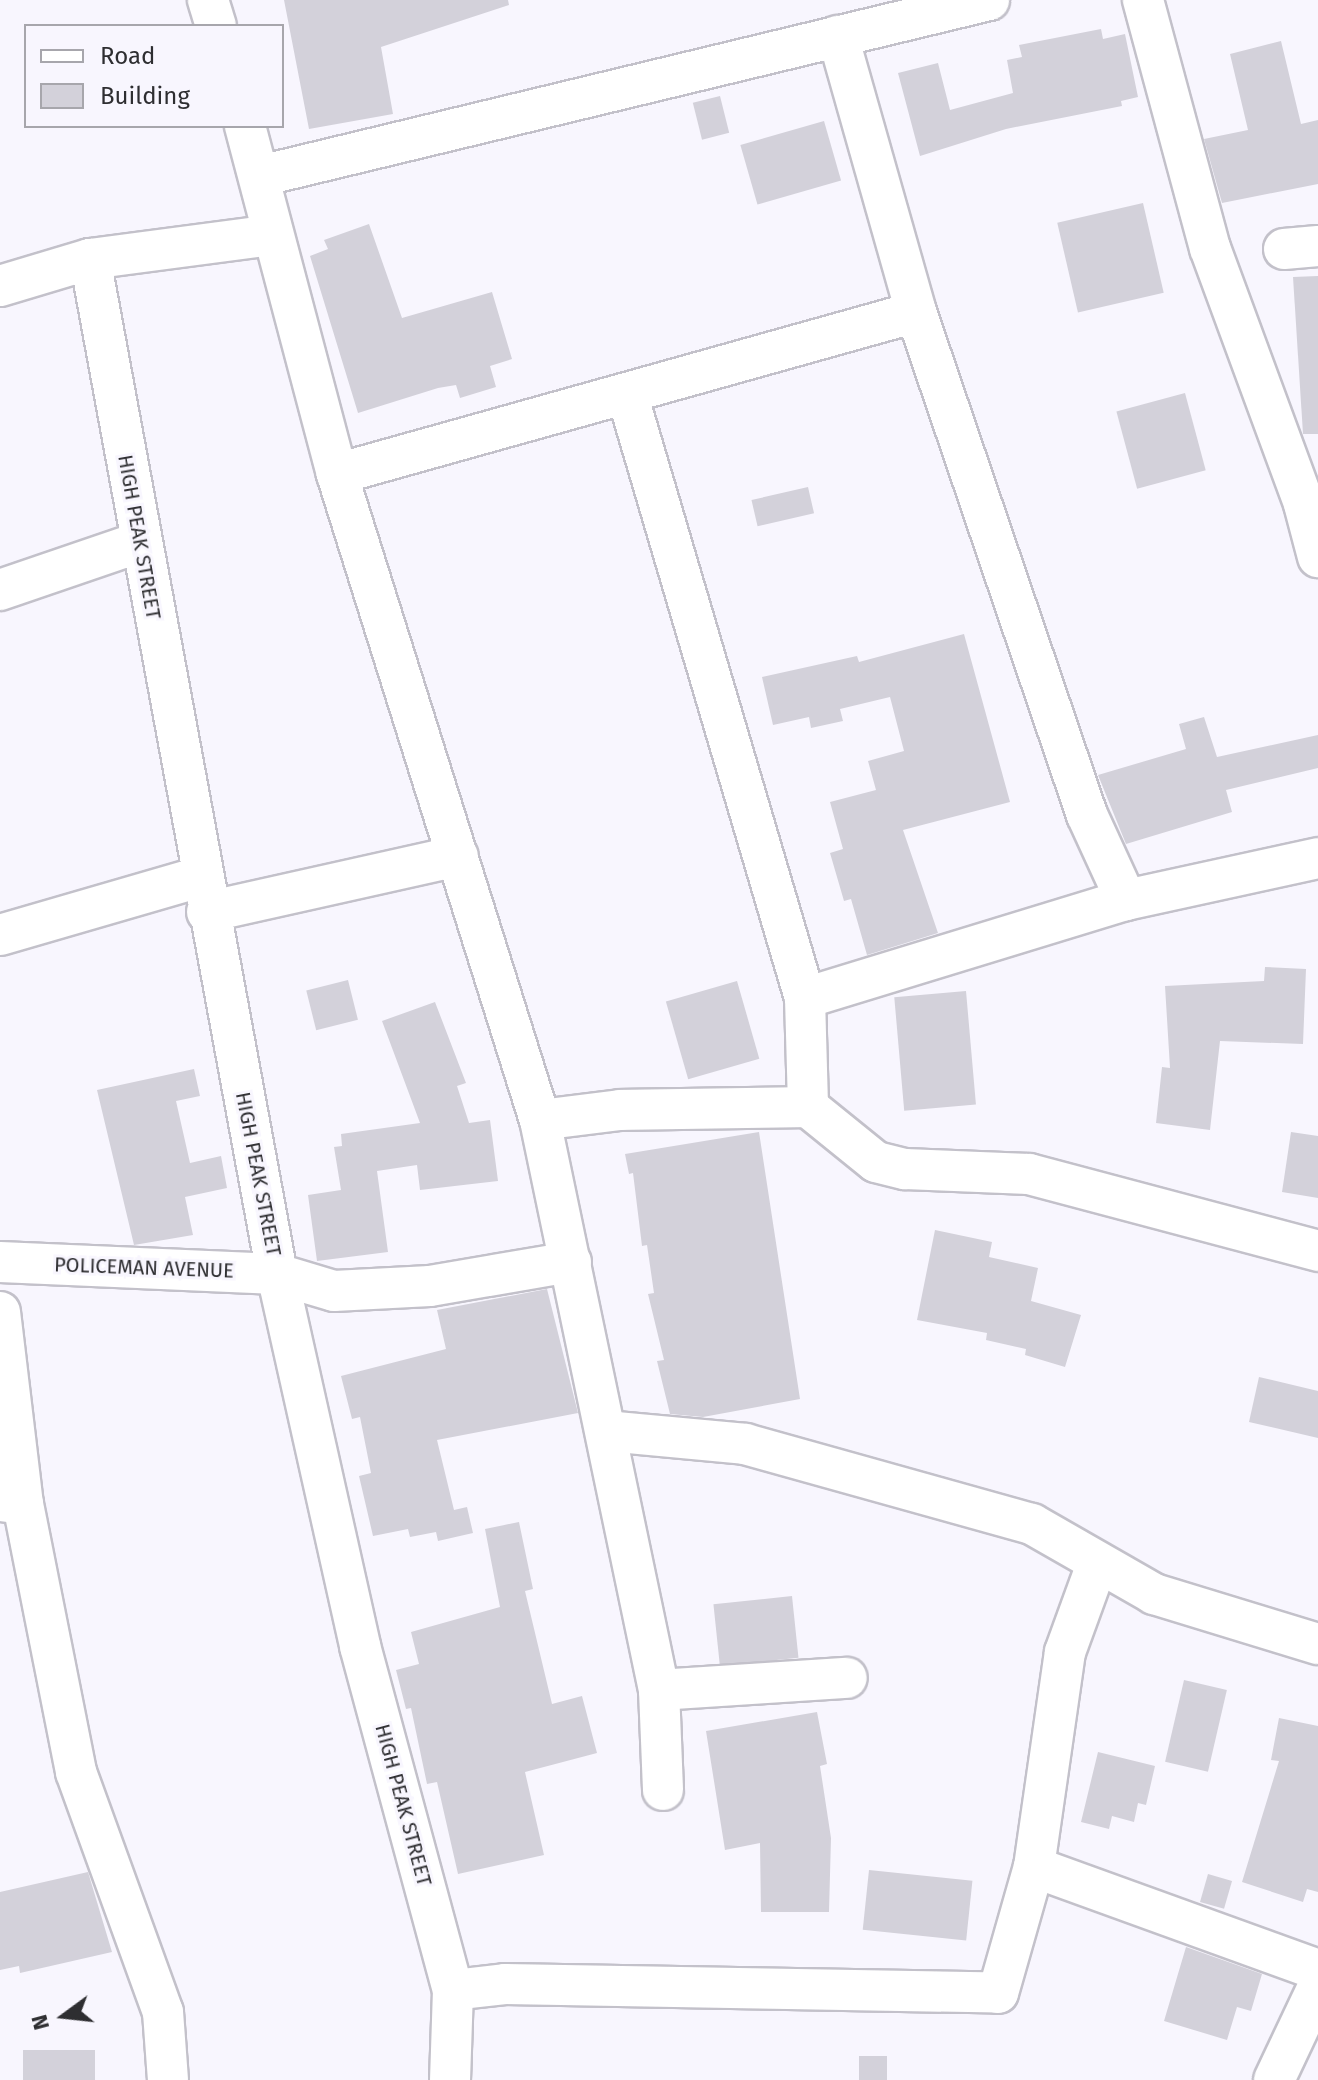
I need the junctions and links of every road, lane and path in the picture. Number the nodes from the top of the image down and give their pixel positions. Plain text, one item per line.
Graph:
1 (208, 0) edge
2 (989, 0) edge
3 (1143, 0) edge
4 (215, 24) edge
5 (838, 36) junction
6 (246, 128) edge
7 (260, 176) junction
8 (272, 235) junction
9 (90, 259) junction
10 (0, 286) edge
11 (916, 312) junction
12 (627, 394) junction
13 (337, 474) junction
14 (1311, 503) edge
15 (140, 542) junction
16 (1318, 557) edge
17 (0, 590) edge
18 (458, 856) junction
19 (1318, 858) edge
20 (204, 894) junction
21 (1126, 900) junction
22 (0, 935) edge
23 (805, 998) junction
24 (808, 1107) junction
25 (540, 1120) junction
26 (1318, 1251) edge
27 (0, 1262) edge
28 (571, 1262) junction
29 (277, 1274) junction
30 (0, 1312) edge
31 (606, 1431) junction
32 (12, 1503) edge
33 (1097, 1564) junction
34 (1318, 1644) edge
35 (847, 1678) dead end
36 (659, 1690) junction
37 (663, 1790) dead end
38 (1034, 1867) junction
39 (1318, 1970) edge
40 (1318, 1987) edge
41 (453, 1990) junction
42 (168, 2080) edge
43 (450, 2080) edge
44 (1274, 2080) edge

1 - 4 street
2 - 5 street
3 - 14 street
5 - 7 street
5 - 11 street
6 - 7 street
7 - 8 street
8 - 9 street
8 - 13 street
9 - 10 street
9 - 15 street, HIGH PEAK STREET
11 - 12 street
11 - 21 street
12 - 13 street
12 - 23 street
13 - 18 street
14 - 16 street
15 - 17 street
15 - 20 street, HIGH PEAK STREET
18 - 20 street
18 - 25 street
19 - 21 street
20 - 22 street
20 - 29 street, HIGH PEAK STREET
21 - 23 street
23 - 24 street
24 - 25 street
24 - 26 street
25 - 28 street
27 - 29 street, POLICEMAN AVENUE
28 - 29 street, POLICEMAN AVENUE
28 - 31 street
29 - 41 street, HIGH PEAK STREET
30 - 32 street
31 - 33 street
31 - 36 street
32 - 42 street
33 - 34 street
33 - 38 street
35 - 36 street
36 - 37 street
38 - 39 street
38 - 41 street
40 - 44 street
41 - 43 street, HIGH PEAK STREET

